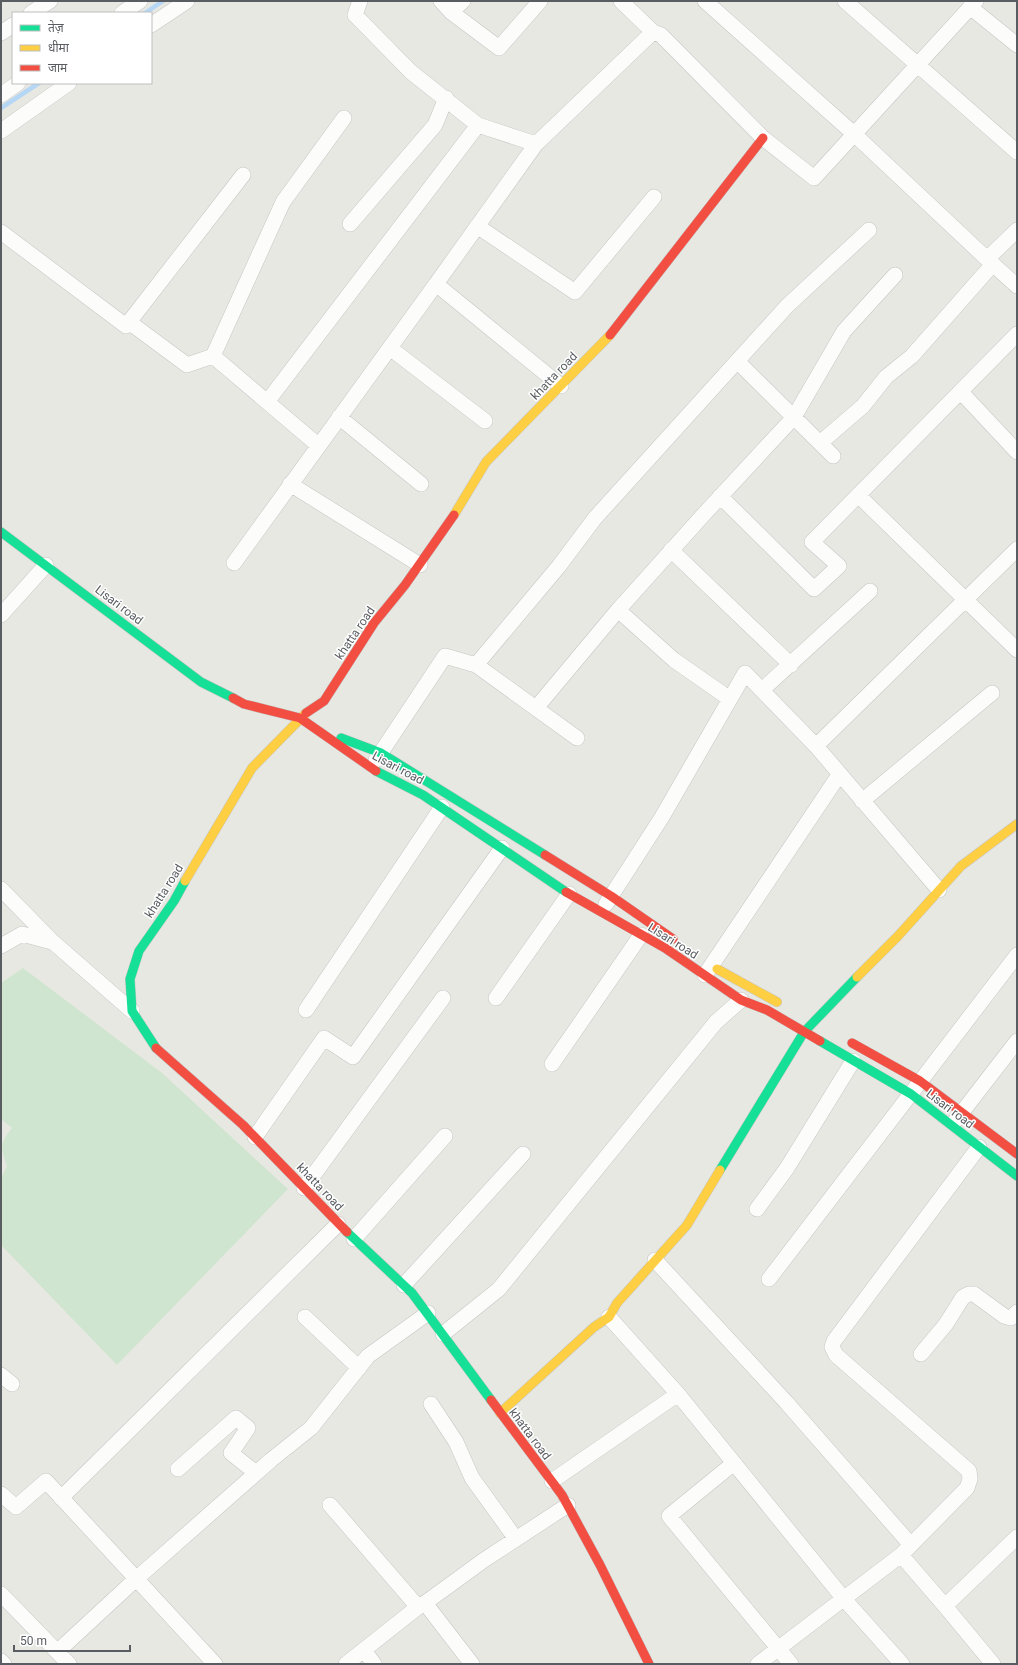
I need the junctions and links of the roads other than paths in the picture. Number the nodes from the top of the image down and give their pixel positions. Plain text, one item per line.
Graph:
1 (50, 1) edge
2 (140, 1) edge
3 (187, 1) edge
4 (360, 1) edge
5 (440, 1) edge
6 (462, 1) edge
7 (540, 1) edge
8 (621, 1) edge
9 (704, 1) edge
10 (845, 1) edge
11 (973, 4) edge
12 (33, 12) edge
13 (124, 12) edge
14 (451, 12) junction
15 (152, 24) edge
16 (653, 32) junction
17 (1017, 46) edge
18 (918, 64) junction
19 (17, 84) edge
20 (65, 84) edge
21 (53, 87) edge
22 (1, 95) edge
23 (446, 98) junction
24 (344, 118) dead end
25 (478, 125) junction
26 (1, 131) edge
27 (854, 134) junction
28 (763, 138) junction
29 (536, 144) junction
30 (1017, 152) edge
31 (243, 175) dead end
32 (654, 197) dead end
33 (350, 224) dead end
34 (477, 226) junction
35 (869, 230) dead end
36 (1017, 230) edge
37 (1, 232) edge
38 (990, 261) junction
39 (895, 275) dead end
40 (436, 284) junction
41 (1017, 286) edge
42 (129, 322) junction
43 (1017, 334) edge
44 (390, 348) junction
45 (214, 356) junction
46 (738, 362) junction
47 (561, 386) junction
48 (961, 392) junction
49 (267, 402) junction
50 (339, 417) junction
51 (794, 417) junction
52 (486, 421) dead end
53 (820, 443) junction
54 (319, 446) junction
55 (1017, 452) edge
56 (833, 456) dead end
57 (290, 484) junction
58 (421, 484) dead end
59 (858, 495) junction
60 (720, 496) junction
61 (1, 532) edge
62 (1017, 549) edge
63 (671, 550) junction
64 (234, 563) dead end
65 (46, 565) junction
66 (420, 565) junction
67 (870, 591) dead end
68 (965, 600) junction
69 (618, 610) junction
70 (1, 615) edge
71 (1017, 650) edge
72 (476, 664) junction
73 (791, 665) junction
74 (762, 690) junction
75 (992, 693) dead end
76 (730, 699) junction
77 (536, 708) junction
78 (300, 718) junction
79 (314, 728) junction
80 (577, 738) dead end
81 (816, 746) junction
82 (381, 753) junction
83 (371, 768) junction
84 (840, 775) junction
85 (862, 801) junction
86 (442, 808) junction
87 (1017, 824) edge
88 (502, 848) junction
89 (1, 889) edge
90 (939, 890) junction
91 (569, 894) junction
92 (611, 896) junction
93 (601, 912) junction
94 (641, 935) junction
95 (53, 942) junction
96 (680, 944) dead end
97 (1, 946) edge
98 (1017, 955) edge
99 (707, 968) junction
100 (443, 998) dead end
101 (496, 998) dead end
102 (741, 1000) junction
103 (786, 1007) dead end
104 (306, 1010) dead end
105 (132, 1011) junction
106 (804, 1032) junction
107 (840, 1037) dead end
108 (1017, 1041) edge
109 (853, 1061) junction
110 (552, 1064) dead end
111 (920, 1081) junction
112 (910, 1094) junction
113 (962, 1112) junction
114 (952, 1126) junction
115 (445, 1136) dead end
116 (255, 1137) junction
117 (979, 1146) junction
118 (523, 1154) dead end
119 (1017, 1154) edge
120 (1017, 1176) edge
121 (304, 1188) junction
122 (757, 1209) dead end
123 (338, 1224) junction
124 (354, 1239) junction
125 (655, 1260) junction
126 (769, 1280) dead end
127 (404, 1285) junction
128 (1017, 1312) edge
129 (428, 1313) junction
130 (609, 1316) junction
131 (305, 1317) dead end
132 (443, 1334) junction
133 (921, 1354) dead end
134 (359, 1368) junction
135 (678, 1394) junction
136 (431, 1404) dead end
137 (500, 1413) junction
138 (734, 1463) junction
139 (178, 1469) dead end
140 (256, 1473) junction
141 (552, 1481) junction
142 (1, 1494) edge
143 (61, 1498) junction
144 (330, 1505) dead end
145 (568, 1505) junction
146 (1017, 1537) edge
147 (516, 1539) junction
148 (906, 1550) junction
149 (136, 1579) junction
150 (1, 1594) edge
151 (844, 1599) junction
152 (422, 1605) junction
153 (945, 1606) junction
154 (779, 1649) junction
155 (364, 1650) junction
156 (57, 1652) junction
157 (1, 1661) edge
158 (4, 1664) edge
159 (69, 1664) edge
160 (215, 1664) edge
161 (346, 1664) edge
162 (374, 1664) edge
163 (472, 1664) edge
164 (649, 1664) edge
165 (758, 1664) edge
166 (791, 1664) edge
167 (902, 1664) edge
168 (993, 1664) edge

1 - 12 street
2 - 13 street
3 - 15 street
4 - 23 street
5 - 14 street
6 - 14 street
7 - 14 street
8 - 16 street
9 - 27 street
10 - 18 street
11 - 17 street
11 - 18 street
16 - 28 street
16 - 29 street
18 - 27 street
18 - 30 street
19 - 22 street
20 - 21 street
21 - 26 street
23 - 25 street
23 - 33 street
24 - 45 street
25 - 29 street
25 - 49 street
27 - 28 street
27 - 38 street
28 - 47 street, khatta road
29 - 34 street
31 - 42 street
32 - 34 street
34 - 40 street
35 - 46 street
36 - 38 street
37 - 42 street
38 - 41 street
38 - 53 street
39 - 51 street
40 - 44 street
40 - 47 street
42 - 45 street
43 - 48 street
44 - 50 street
44 - 52 street
45 - 49 street
46 - 51 street
46 - 72 street
47 - 66 street, khatta road
48 - 55 street
48 - 59 street
49 - 54 street
50 - 54 street
50 - 58 street
51 - 53 street
51 - 60 street
53 - 56 street
54 - 57 street
57 - 64 street
57 - 66 street
59 - 60 street
59 - 68 street
60 - 63 street
61 - 65 street, Lisari road
62 - 68 street
63 - 69 street
63 - 73 street
65 - 70 street
65 - 78 street, Lisari road
66 - 78 street, khatta road
67 - 73 street
68 - 71 street
68 - 81 street
69 - 76 street
69 - 77 street
72 - 77 street
72 - 82 street
73 - 74 street
74 - 76 street
74 - 81 street
75 - 85 street
76 - 92 street
77 - 80 street
78 - 79 street, Lisari road
78 - 105 street, khatta road
79 - 82 street, Lisari road
79 - 83 street, Lisari road
81 - 84 street
82 - 83 street
82 - 92 street, Lisari road
83 - 86 street, Lisari road
84 - 85 street
84 - 99 street
85 - 90 street
86 - 88 street, Lisari road
86 - 104 street
87 - 90 street
88 - 91 street, Lisari road
88 - 116 street
89 - 95 street
90 - 106 street
91 - 93 street, Lisari road
91 - 101 street
92 - 93 street
92 - 96 street, Lisari road
93 - 94 street, Lisari road
94 - 99 street, Lisari road
94 - 110 street
95 - 97 street
95 - 105 street
98 - 111 street
99 - 102 street, Lisari road
99 - 103 street, Lisari road
100 - 121 street
102 - 106 street, Lisari road
102 - 132 street
105 - 116 street, khatta road
106 - 109 street, Lisari road
106 - 125 street
107 - 111 street, Lisari road
108 - 113 street
109 - 112 street, Lisari road
109 - 122 street
111 - 112 street
111 - 113 street, Lisari road
112 - 114 street, Lisari road
112 - 126 street
113 - 114 street
113 - 119 street, Lisari road
114 - 117 street, Lisari road
115 - 124 street
116 - 121 street, khatta road
117 - 120 street, Lisari road
117 - 148 street
118 - 127 street
121 - 123 street, khatta road
123 - 124 street, khatta road
123 - 143 street
124 - 127 street, khatta road
125 - 130 street
125 - 148 street
127 - 129 street, khatta road
128 - 133 street
129 - 132 street, khatta road
129 - 134 street
130 - 135 street
130 - 137 street
131 - 134 street
132 - 137 street, khatta road
134 - 140 street
135 - 138 street
135 - 141 street
136 - 147 street
137 - 141 street, khatta road
138 - 151 street
138 - 154 street
139 - 140 street
140 - 149 street
141 - 145 street, khatta road
142 - 143 street
143 - 149 street
144 - 152 street
145 - 147 street
145 - 164 street, khatta road
146 - 153 street
147 - 152 street
148 - 151 street
148 - 153 street
149 - 156 street
149 - 160 street
150 - 156 street
151 - 154 street
151 - 167 street
152 - 155 street
152 - 163 street
153 - 168 street
154 - 165 street
154 - 166 street
155 - 161 street
155 - 162 street
156 - 159 street
157 - 158 street

